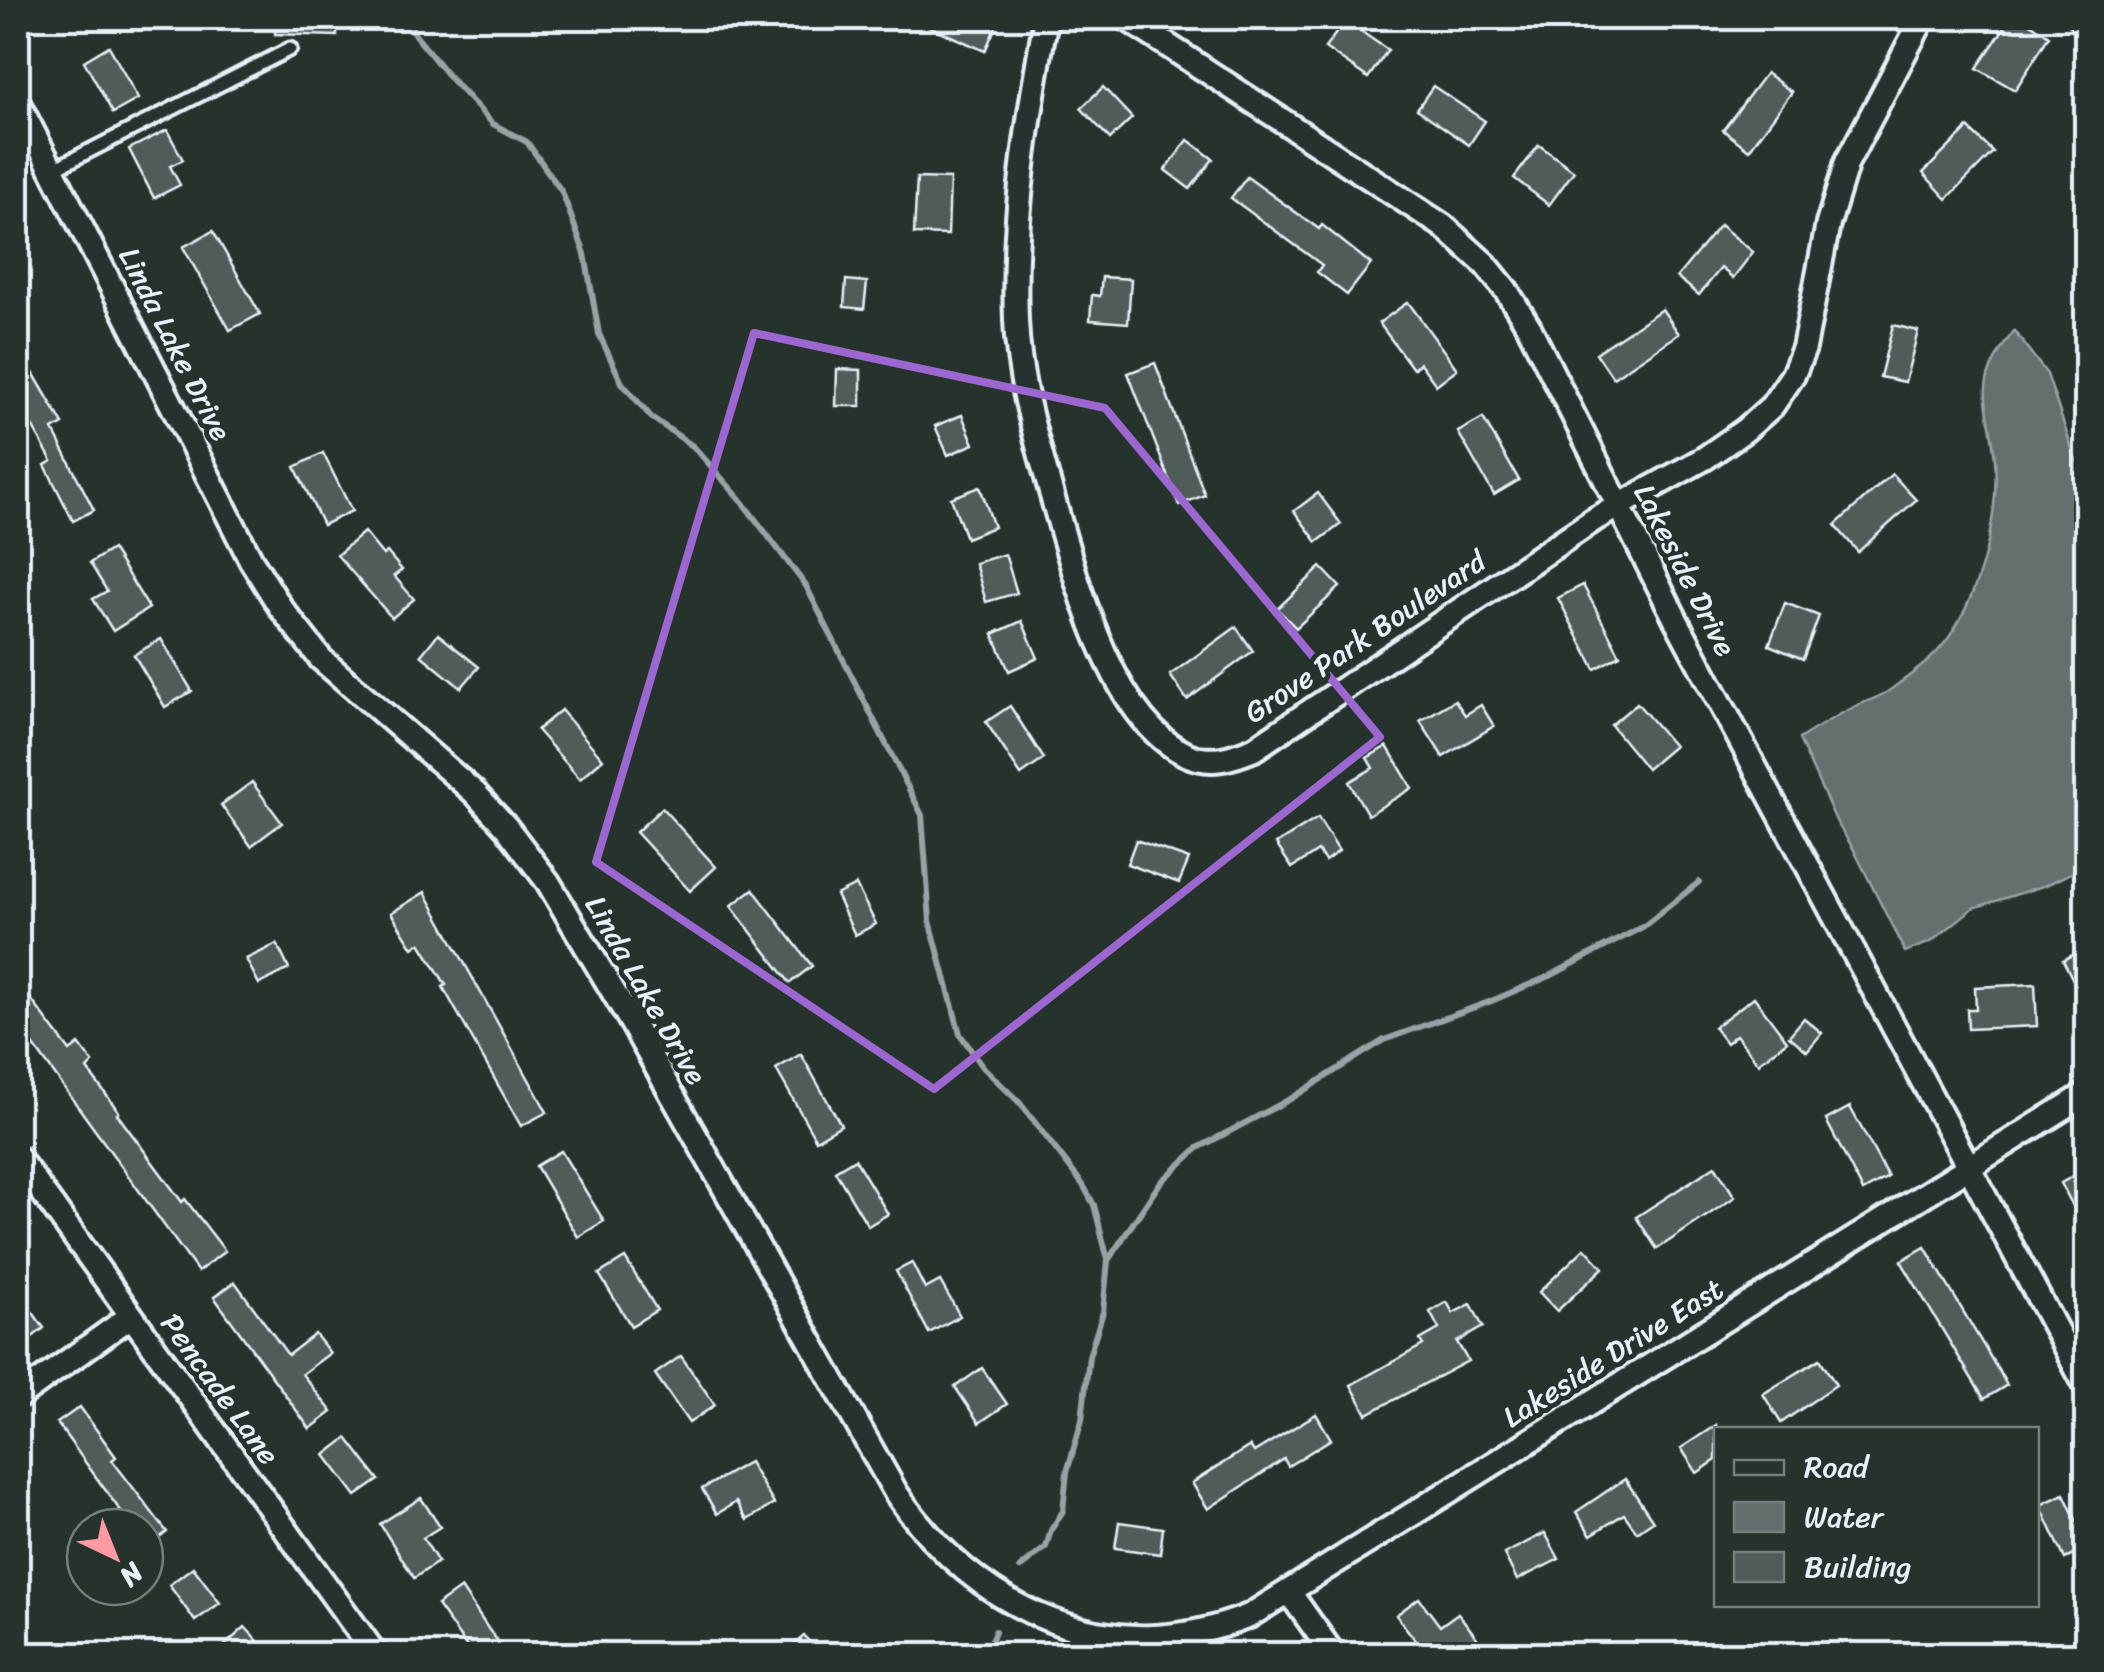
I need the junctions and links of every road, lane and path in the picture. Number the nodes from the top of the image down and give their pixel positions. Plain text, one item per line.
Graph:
1 (1046, 18) edge
2 (1126, 18) edge
3 (1923, 18) edge
4 (2080, 18) edge
5 (2086, 27) edge
6 (290, 49) dead end
7 (18, 103) edge
8 (52, 170) junction
9 (1619, 505) junction
10 (2086, 1094) edge
11 (18, 1158) edge
12 (1970, 1168) junction
13 (130, 1316) junction
14 (2086, 1386) edge
15 (18, 1397) edge
16 (1289, 1592) junction
17 (375, 1654) edge
18 (1333, 1654) edge

1 - 9 street, Grove Park Boulevard
2 - 9 street, Lakeside Drive
3 - 9 street, Grove Park Boulevard
4 - 5 street
6 - 8 lane
7 - 8 street, Linda Lake Drive
8 - 16 street, Linda Lake Drive
9 - 12 street, Lakeside Drive
10 - 12 street
11 - 13 street, Pencade Lane
12 - 14 street, Lakeside Drive
12 - 16 street, Lakeside Drive East
13 - 15 street
13 - 17 street, Pencade Lane
16 - 18 street

